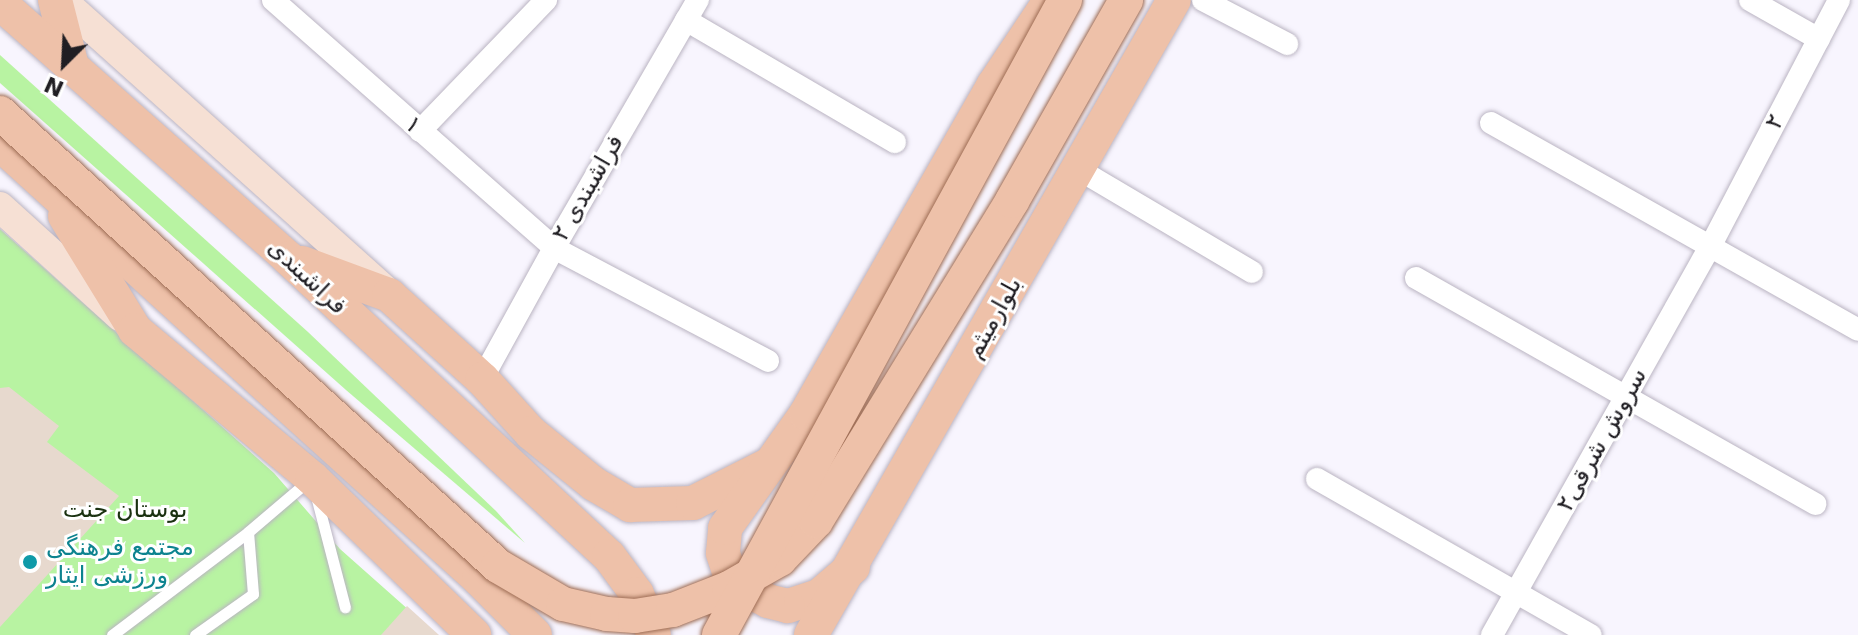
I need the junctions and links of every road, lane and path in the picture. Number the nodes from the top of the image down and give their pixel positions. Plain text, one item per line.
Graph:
1 (55, 0) edge
2 (61, 0) edge
3 (273, 0) edge
4 (546, 0) edge
5 (698, 0) edge
6 (1051, 0) edge
7 (1065, 0) edge
8 (1126, 0) edge
9 (1174, 0) edge
10 (1203, 0) edge
11 (1750, 0) edge
12 (1839, 0) edge
13 (0, 3) edge
14 (686, 20) junction
15 (1819, 39) junction
16 (1287, 44) dead end
17 (72, 66) junction
18 (0, 113) edge
19 (1491, 123) dead end
20 (420, 131) junction
21 (895, 142) dead end
22 (0, 144) edge
23 (1078, 169) junction
24 (42, 178) junction
25 (0, 207) edge
26 (1711, 245) junction
27 (554, 248) junction
28 (288, 258) junction
29 (1252, 272) dead end
30 (1416, 278) dead end
31 (389, 295) junction
32 (135, 330) junction
33 (1858, 330) edge
34 (768, 361) dead end
35 (482, 379) junction
36 (1626, 397) junction
37 (771, 464) junction
38 (312, 478) junction
39 (1317, 479) dead end
40 (1816, 504) dead end
41 (248, 532) junction
42 (609, 556) junction
43 (853, 567) junction
44 (1516, 592) junction
45 (345, 607) dead end
46 (112, 635) edge
47 (195, 635) edge
48 (474, 635) edge
49 (535, 635) edge
50 (621, 635) edge
51 (654, 635) edge
52 (719, 635) edge
53 (811, 635) edge
54 (1492, 635) edge
55 (1591, 635) edge

1 - 17 main road
2 - 31 main road, فراشبندی
3 - 20 street, ۱
4 - 20 street
5 - 14 street, ۲ فراشبندی
6 - 37 main road
7 - 52 main road, bridge
8 - 18 main road, bridge
9 - 23 main road, بلوارمیثم
10 - 16 street
11 - 15 street
12 - 15 street, ۲
13 - 17 main road, فراشبندی
14 - 21 street
14 - 27 street, ۲ فراشبندی
15 - 26 street, ۲
17 - 28 main road, فراشبندی
19 - 26 street
20 - 27 street, ۱
22 - 24 main road
23 - 29 street
23 - 43 main road, بلوارمیثم
24 - 32 main road
24 - 49 main road
25 - 32 main road
26 - 33 street
26 - 36 street, سروش شرقی۲
27 - 34 street
27 - 35 street, ۲ فراشبندی
28 - 31 main road
28 - 42 main road, فراشبندی
30 - 36 street
31 - 35 main road
32 - 38 main road
35 - 37 main road
36 - 40 street
36 - 44 street, سروش شرقی۲
37 - 43 main road
38 - 41 lane
38 - 45 lane
38 - 48 main road
39 - 44 street
41 - 46 lane
41 - 47 lane
42 - 50 main road
42 - 51 main road, فراشبندی
43 - 53 main road, بلوارمیثم
44 - 54 street, سروش شرقی۲
44 - 55 street

